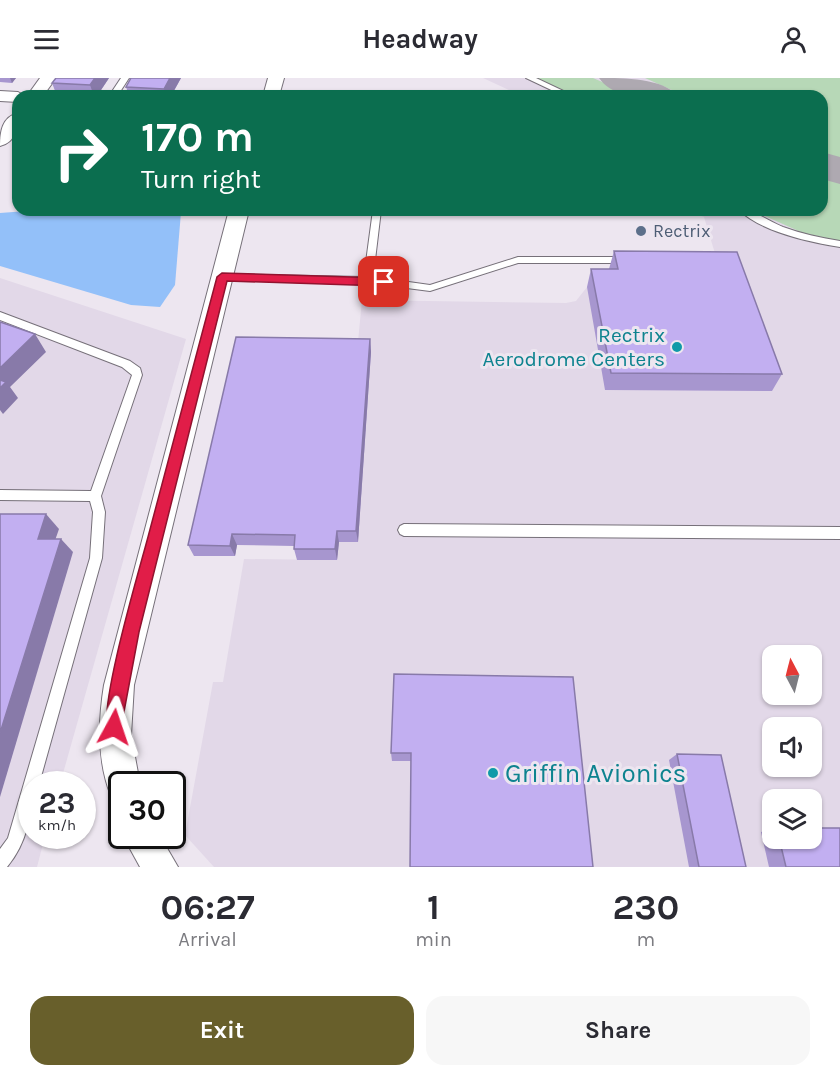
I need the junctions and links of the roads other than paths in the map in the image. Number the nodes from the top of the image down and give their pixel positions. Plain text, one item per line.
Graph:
1 (530, 78) edge
2 (557, 90) edge
3 (12, 126) edge
4 (0, 141) edge
5 (238, 216) edge
6 (376, 216) edge
7 (754, 216) edge
8 (840, 244) edge
9 (638, 260) edge
10 (222, 277) junction
11 (368, 280) junction
12 (0, 316) edge
13 (0, 495) edge
14 (95, 496) junction
15 (404, 530) dead end
16 (840, 533) edge
17 (120, 771) edge
18 (148, 849) edge
19 (0, 862) edge
20 (160, 867) edge

1 - 2 lane
3 - 4 street
5 - 10 street
6 - 11 lane
7 - 8 lane
9 - 11 lane
10 - 11 lane
10 - 17 street
12 - 14 lane
13 - 14 lane
14 - 19 lane
15 - 16 lane
18 - 20 street

